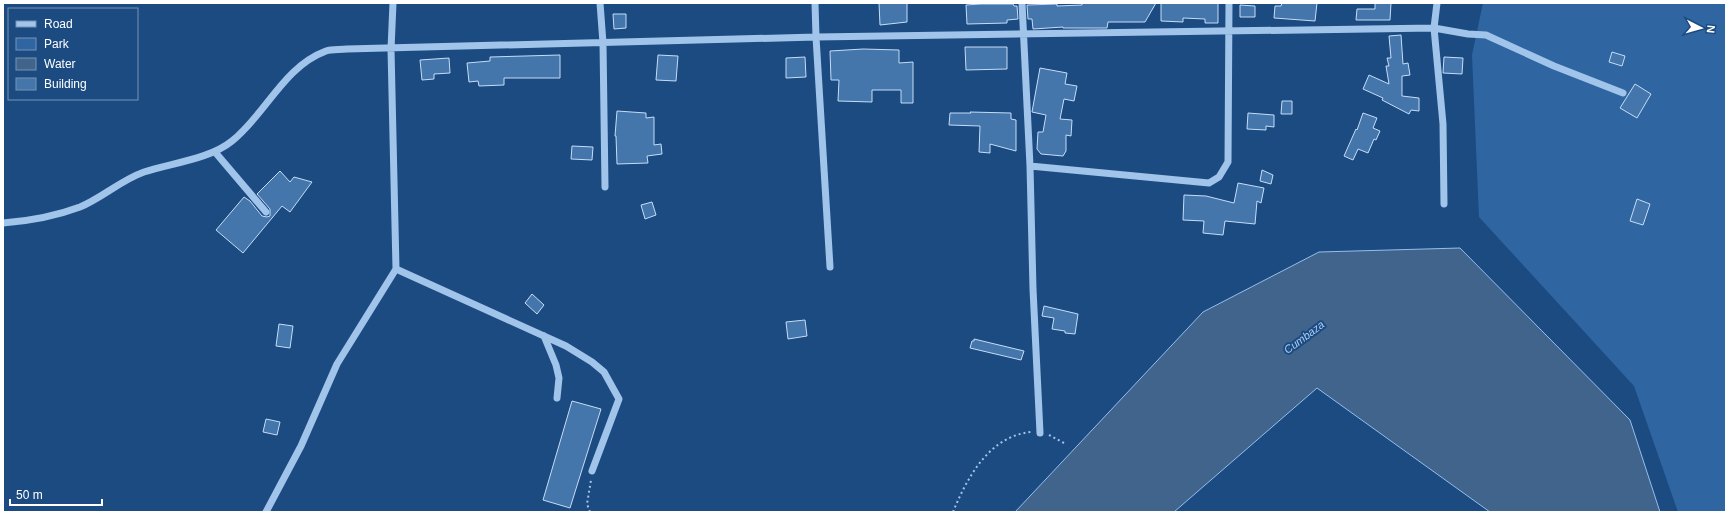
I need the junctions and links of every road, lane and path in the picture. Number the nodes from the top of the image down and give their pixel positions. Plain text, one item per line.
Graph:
1 (393, 3) edge
2 (600, 3) edge
3 (815, 3) edge
4 (1022, 3) edge
5 (1229, 3) edge
6 (1437, 3) edge
7 (1434, 28) junction
8 (1230, 31) junction
9 (1023, 35) junction
10 (816, 37) junction
11 (603, 43) junction
12 (391, 49) junction
13 (1623, 93) dead end
14 (215, 152) junction
15 (1030, 166) junction
16 (605, 187) dead end
17 (1444, 204) dead end
18 (266, 212) dead end
19 (3, 224) edge
20 (830, 267) dead end
21 (396, 269) junction
22 (544, 336) junction
23 (557, 398) dead end
24 (1040, 433) junction
25 (1064, 443) dead end
26 (592, 471) joint
27 (266, 512) edge
28 (590, 512) edge
29 (953, 512) edge

1 - 12 street
2 - 11 street
3 - 10 street
4 - 9 street
5 - 8 street
6 - 7 street
7 - 8 street
7 - 13 street
7 - 17 street
8 - 9 street
8 - 15 street
9 - 10 street
9 - 15 street
10 - 11 street
10 - 20 street
11 - 12 street
11 - 16 street
12 - 14 street
12 - 21 street
14 - 18 street
14 - 19 street
15 - 24 street
21 - 22 street
21 - 27 street
22 - 23 street
22 - 26 street
24 - 25 path
24 - 29 path
26 - 28 path

